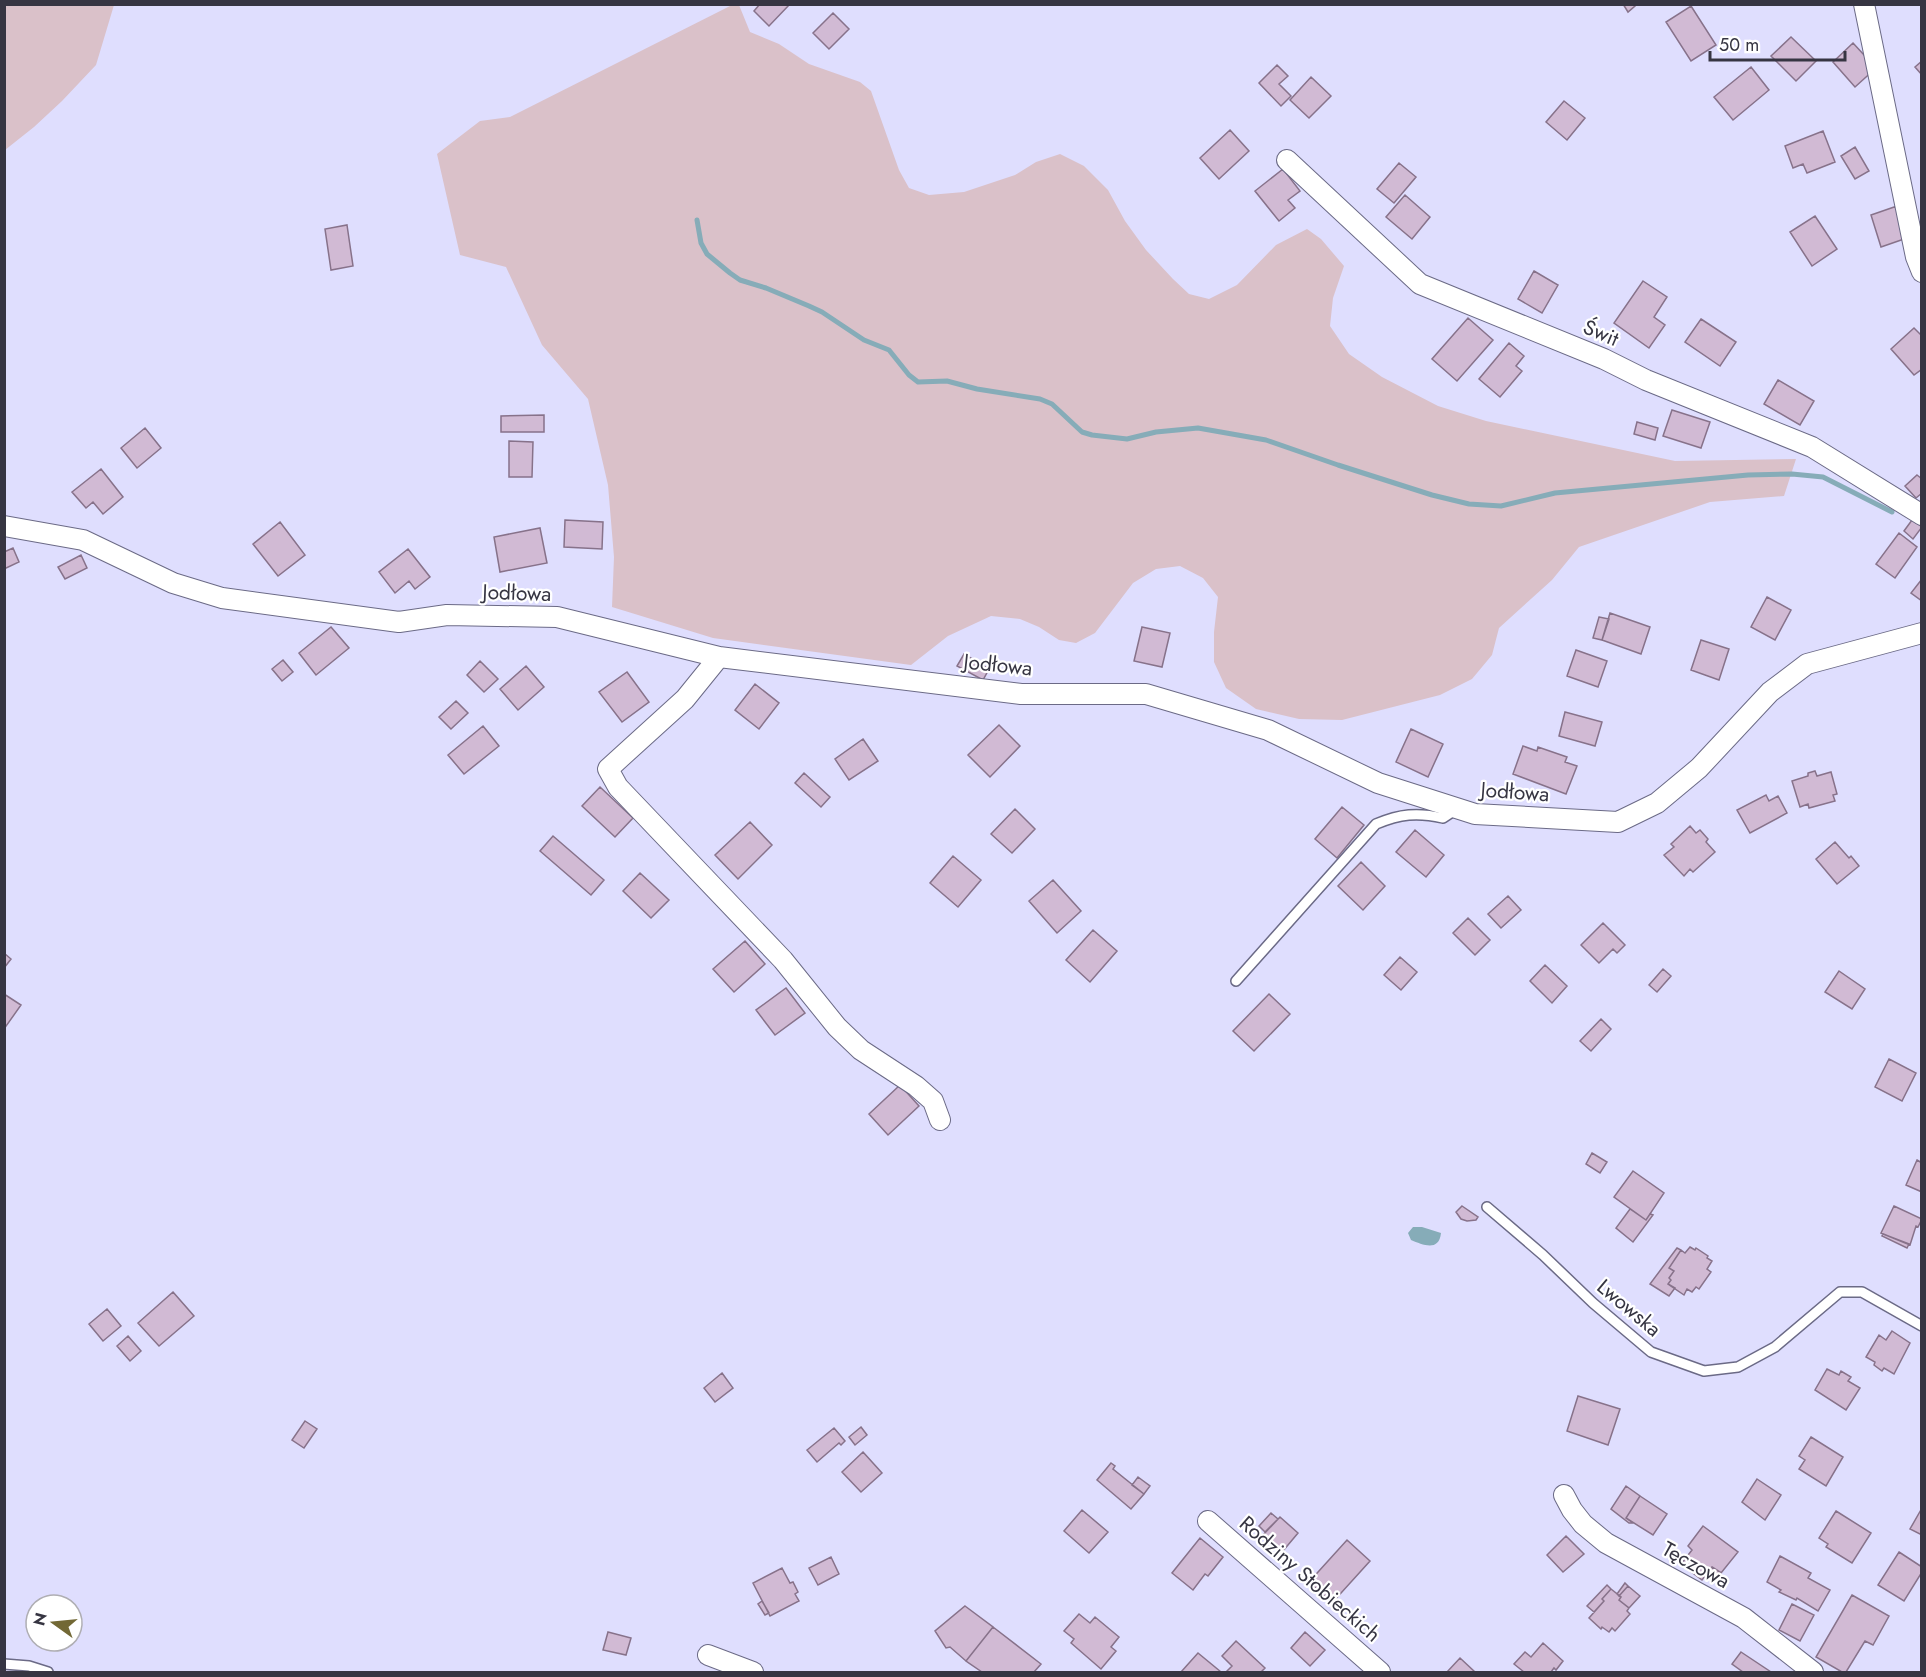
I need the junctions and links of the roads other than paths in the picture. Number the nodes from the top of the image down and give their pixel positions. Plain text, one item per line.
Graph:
1 (1864, 4) edge
2 (1287, 160) dead end
3 (1922, 272) edge
4 (1922, 515) edge
5 (4, 526) edge
6 (1922, 633) edge
7 (719, 657) junction
8 (1457, 808) junction
9 (1236, 981) dead end
10 (940, 1119) dead end
11 (1487, 1208) dead end
12 (1922, 1326) edge
13 (1564, 1495) dead end
14 (1208, 1521) dead end
15 (708, 1655) dead end
16 (4, 1664) edge
17 (48, 1672) edge
18 (753, 1672) edge
19 (1380, 1672) edge
20 (1813, 1672) edge

1 - 3 street
2 - 4 street, Świt
5 - 7 street, Jodłowa
6 - 8 street, Jodłowa
7 - 8 street, Jodłowa
7 - 10 street
8 - 9 lane
11 - 12 lane, Lwowska
13 - 20 street, Tęczowa
14 - 19 street, Rodziny Stobieckich
15 - 18 street
16 - 17 lane

